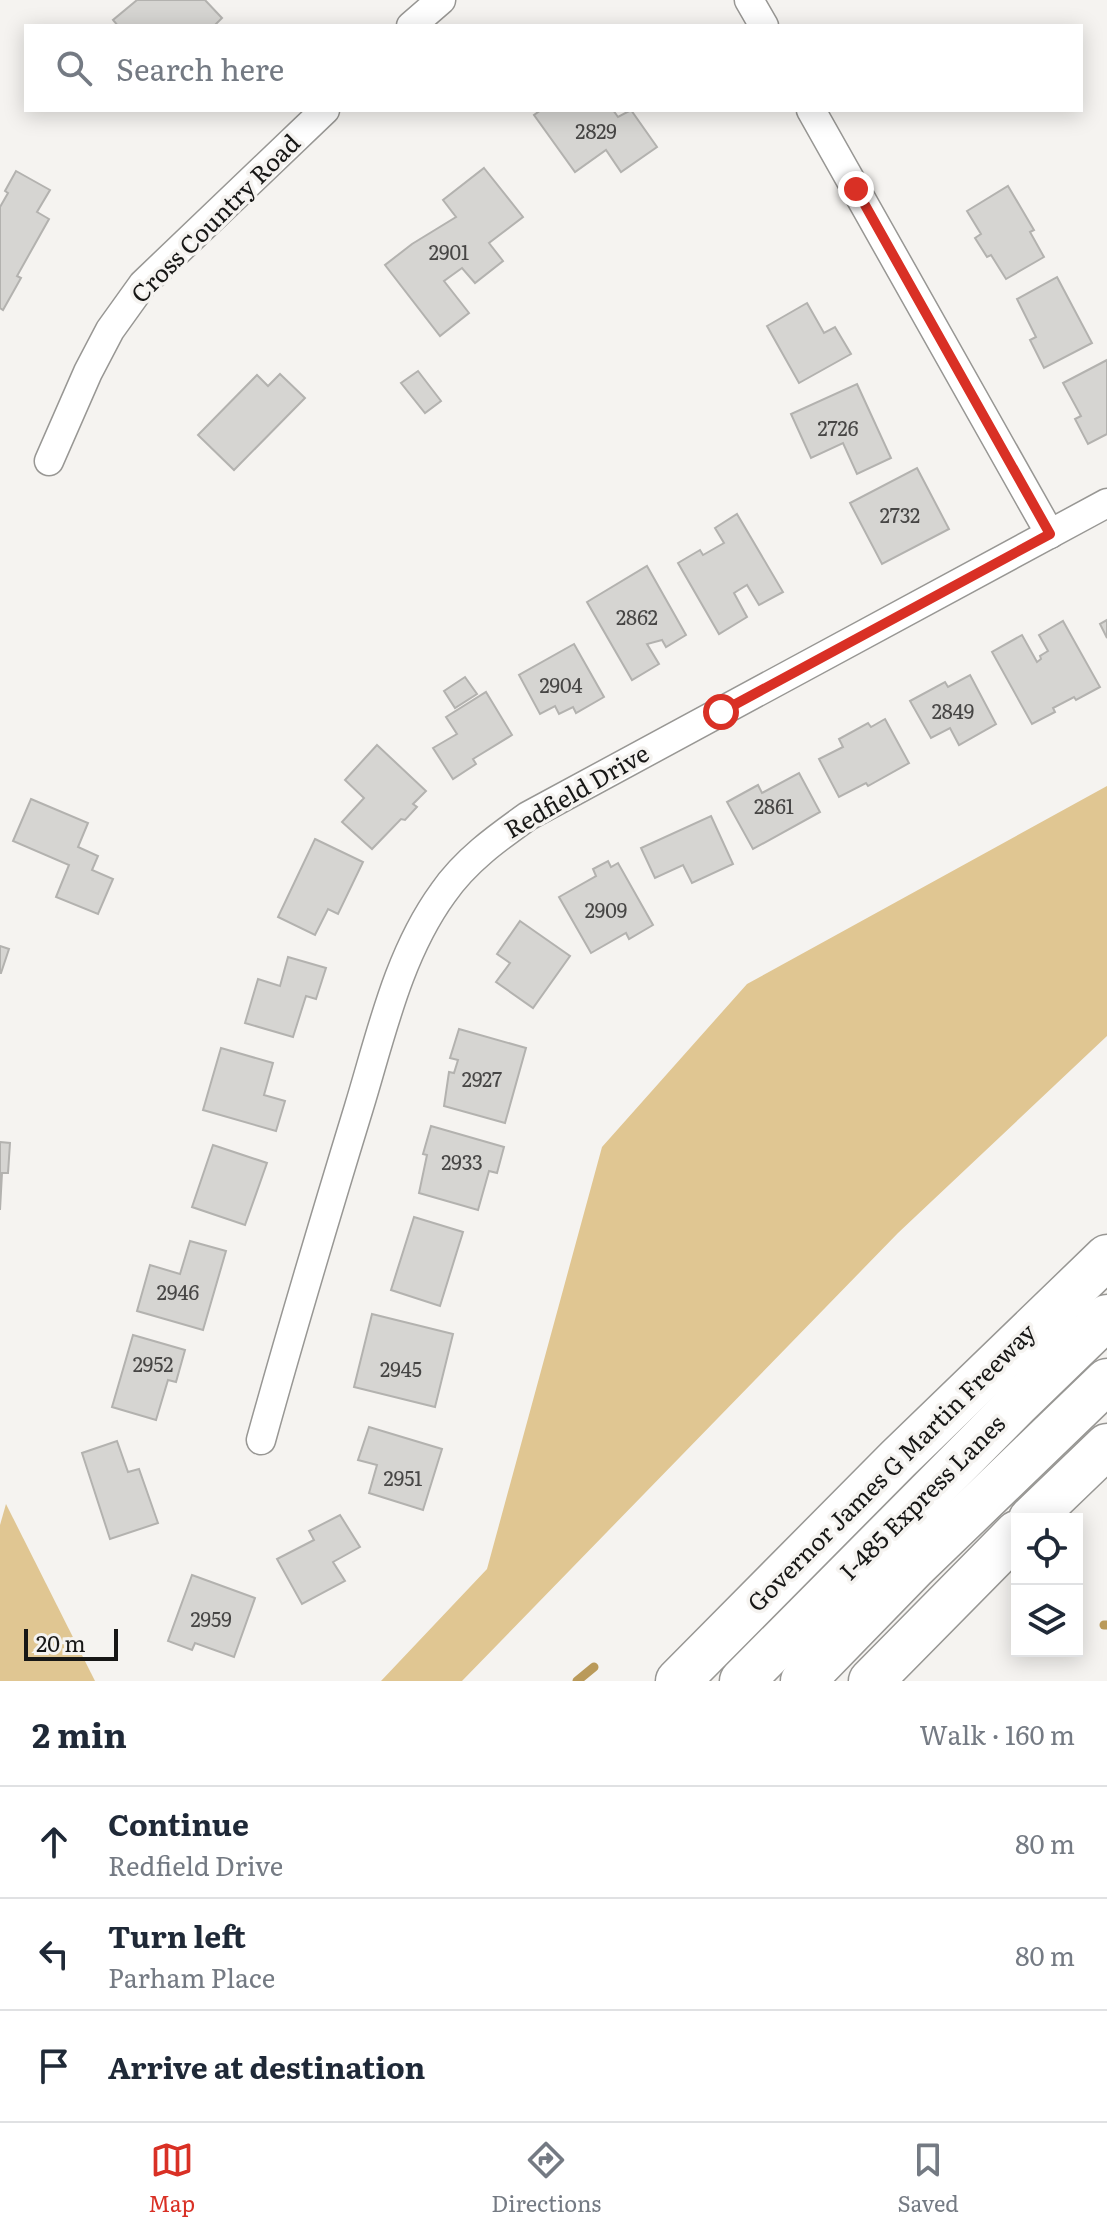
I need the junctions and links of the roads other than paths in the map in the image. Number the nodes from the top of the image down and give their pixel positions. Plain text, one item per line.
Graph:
1 (441, 0) edge
2 (749, 0) edge
3 (413, 24) edge
4 (763, 24) edge
5 (323, 112) edge
6 (812, 112) edge
7 (49, 461) dead end
8 (1107, 503) edge
9 (1050, 534) junction
10 (1107, 1257) edge
11 (1107, 1317) edge
12 (1107, 1381) edge
13 (261, 1440) dead end
14 (1107, 1446) edge
15 (1037, 1513) edge
16 (1011, 1539) edge
17 (678, 1681) edge
18 (742, 1681) edge
19 (803, 1681) edge
20 (871, 1681) edge

1 - 3 street
2 - 4 street
5 - 7 street, Cross Country Road
6 - 9 street
8 - 9 street, Redfield Drive
9 - 13 street, Redfield Drive
10 - 17 highway, Governor James G Martin Freeway
11 - 18 highway, I-485 Express Lanes
12 - 19 highway, I-485 Express Lanes
14 - 15 highway
16 - 20 highway

